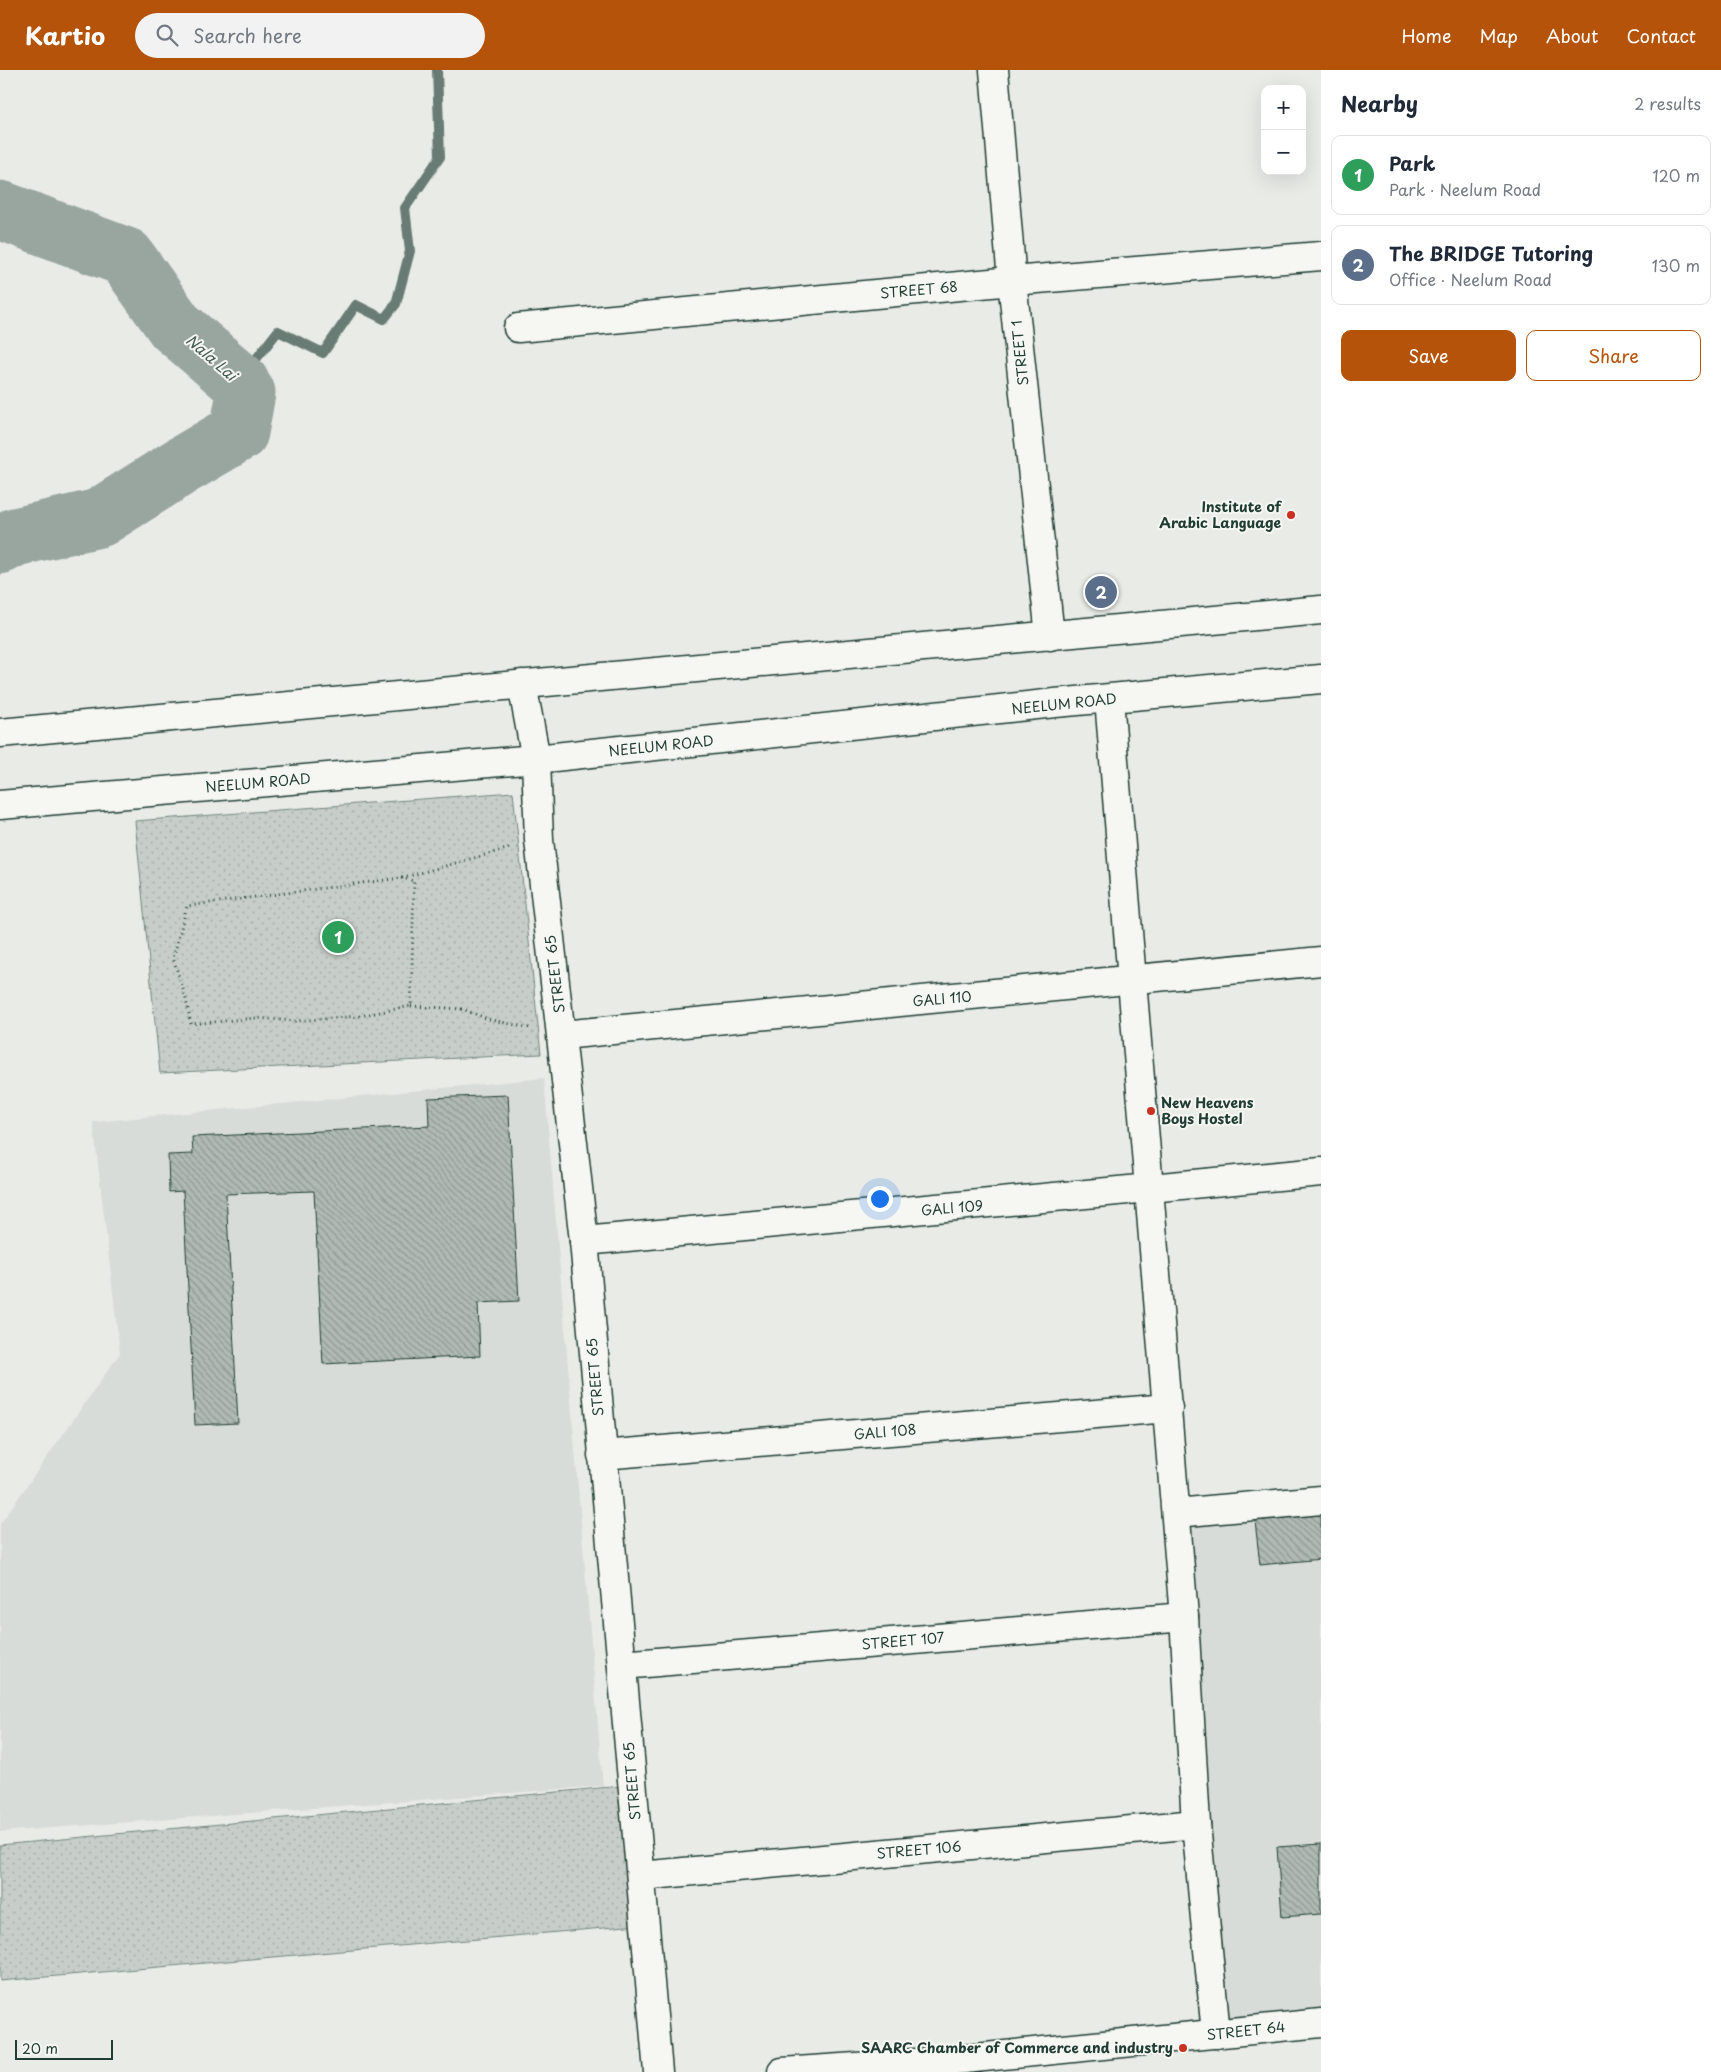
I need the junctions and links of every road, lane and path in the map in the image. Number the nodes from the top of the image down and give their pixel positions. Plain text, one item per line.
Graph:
1 (994, 70) edge
2 (1321, 256) edge
3 (1012, 281) junction
4 (518, 328) dead end
5 (1321, 610) edge
6 (1050, 636) junction
7 (1321, 679) edge
8 (522, 684) junction
9 (1109, 699) junction
10 (0, 733) edge
11 (536, 759) junction
12 (0, 805) edge
13 (539, 840) junction
14 (401, 878) junction
15 (1321, 961) edge
16 (1132, 981) junction
17 (411, 1006) junction
18 (562, 1035) junction
19 (1321, 1172) edge
20 (1148, 1190) junction
21 (584, 1241) junction
22 (1168, 1408) junction
23 (602, 1455) junction
24 (1321, 1500) edge
25 (1176, 1512) junction
26 (1184, 1617) junction
27 (622, 1665) junction
28 (1196, 1824) junction
29 (641, 1876) junction
30 (1321, 2023) edge
31 (1216, 2034) junction
32 (945, 2066) edge
33 (658, 2072) edge
34 (782, 2072) edge

1 - 3 street, STREET 1
2 - 3 street, STREET 68
3 - 4 street, STREET 68
3 - 6 street, STREET 1
5 - 6 street
6 - 8 street
7 - 9 street, NEELUM ROAD
8 - 10 street
8 - 11 street, STREET 65
9 - 11 street, NEELUM ROAD
9 - 16 street
11 - 12 street, NEELUM ROAD
11 - 13 street, STREET 65
13 - 14 path
13 - 18 street, STREET 65
14 - 17 path
14 - 17 path
15 - 16 street, GALI 110
16 - 18 street, GALI 110
16 - 20 street
17 - 18 path
18 - 21 street, STREET 65
19 - 20 street, GALI 109
20 - 21 street, GALI 109
20 - 22 street
21 - 23 street, STREET 65
22 - 23 street, GALI 108
22 - 25 street
23 - 27 street, STREET 65
24 - 25 street
25 - 26 street
26 - 27 street, STREET 107
26 - 28 street
27 - 29 street, STREET 65
28 - 29 street, STREET 106
28 - 31 street
29 - 33 street, STREET 65
30 - 31 street, STREET 64
31 - 32 street, STREET 64
32 - 34 street, STREET 64

